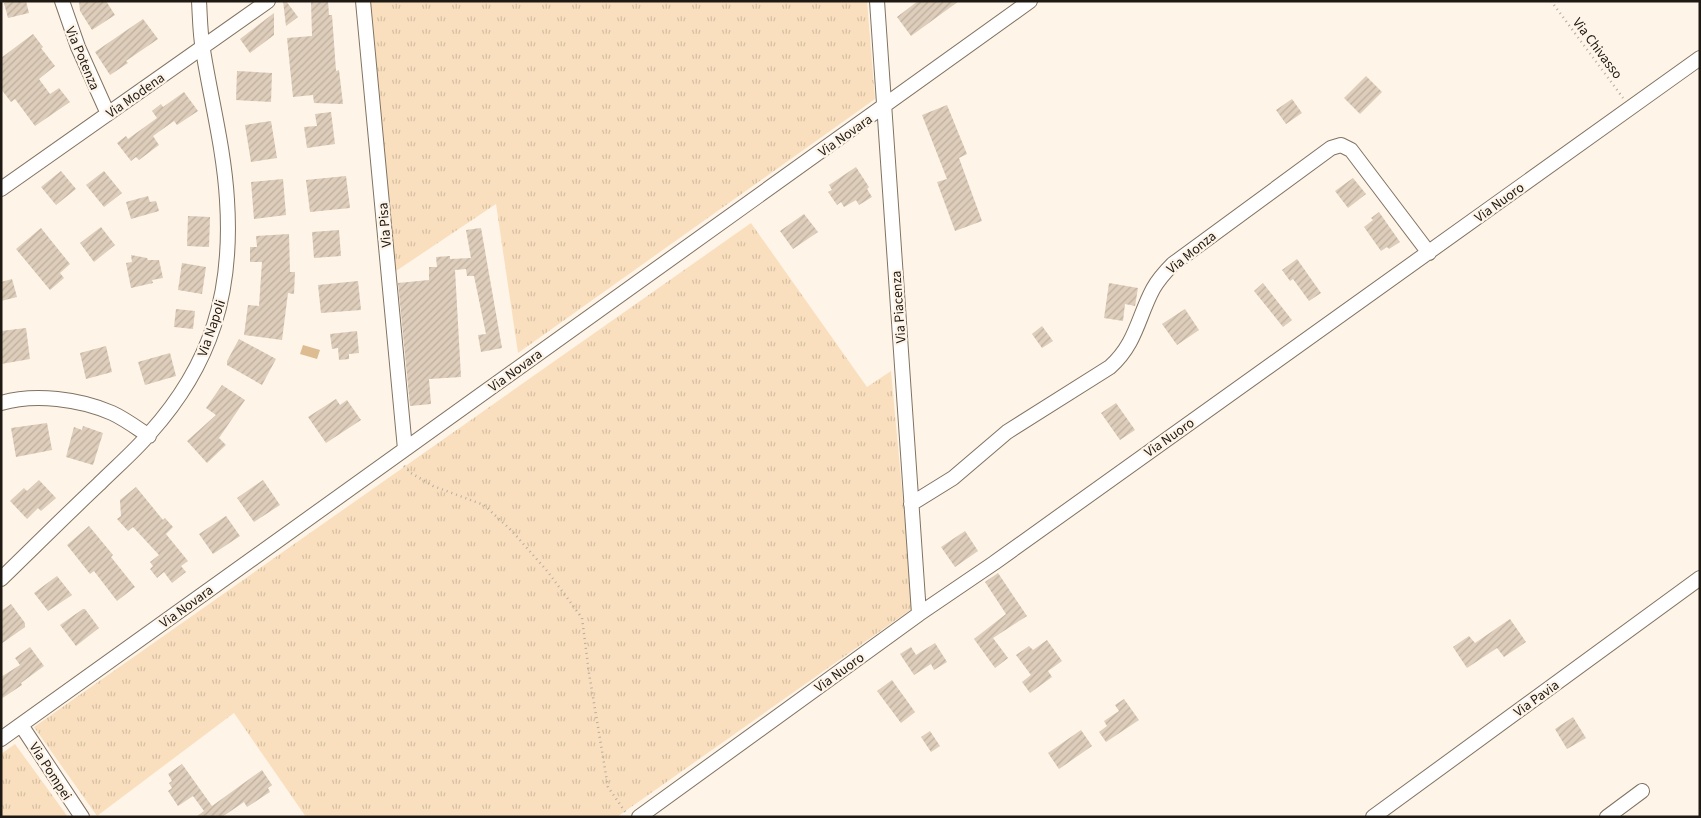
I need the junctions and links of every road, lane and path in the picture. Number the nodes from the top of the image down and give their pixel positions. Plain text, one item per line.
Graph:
1 (62, 1) edge
2 (199, 1) edge
3 (268, 1) edge
4 (363, 1) edge
5 (877, 1) edge
6 (1030, 1) edge
7 (1551, 1) edge
8 (202, 48) junction
9 (1700, 58) edge
10 (885, 106) junction
11 (1630, 107) junction
12 (108, 114) junction
13 (1, 189) edge
14 (1429, 253) junction
15 (1, 403) edge
16 (148, 436) junction
17 (400, 453) junction
18 (911, 504) junction
19 (1700, 578) edge
20 (1, 579) edge
21 (919, 614) junction
22 (21, 725) junction
23 (1, 739) edge
24 (1642, 791) dead end
25 (82, 817) edge
26 (629, 817) edge
27 (639, 817) edge
28 (1372, 817) edge
29 (1607, 817) edge

1 - 12 street, Via Potenza
2 - 8 street, Via Napoli
3 - 8 street, Via Modena
4 - 17 street, Via Pisa
5 - 10 street, Via Piacenza
6 - 10 street, Via Novara
7 - 11 path, Via Chivasso
8 - 12 street, Via Modena
8 - 16 street, Via Napoli
9 - 11 street, Via Nuoro
10 - 17 street, Via Novara
10 - 18 street, Via Piacenza
11 - 14 street, Via Nuoro
12 - 13 street, Via Modena
14 - 18 street, Via Monza
14 - 21 street, Via Nuoro
15 - 16 street
16 - 20 street, Via Napoli
17 - 22 street, Via Novara
17 - 26 path
18 - 21 street, Via Piacenza
19 - 28 street, Via Pavia
21 - 27 street, Via Nuoro
22 - 23 street, Via Novara
22 - 25 street, Via Pompei
24 - 29 street

